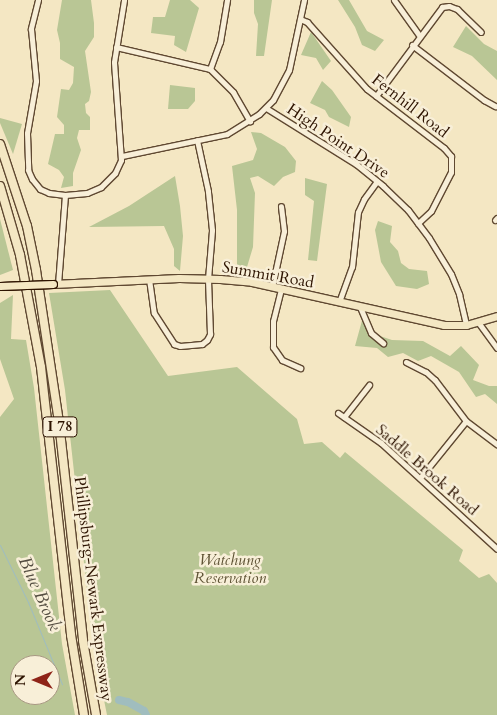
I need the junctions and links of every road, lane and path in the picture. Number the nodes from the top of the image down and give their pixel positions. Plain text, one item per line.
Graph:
1 (38, 0) edge
2 (124, 0) edge
3 (227, 0) edge
4 (304, 0) edge
5 (394, 0) edge
6 (300, 19) junction
7 (481, 32) dead end
8 (419, 35) junction
9 (412, 46) junction
10 (116, 47) junction
11 (210, 69) junction
12 (376, 96) junction
13 (495, 106) dead end
14 (266, 108) junction
15 (250, 121) junction
16 (197, 140) junction
17 (0, 144) edge
18 (122, 156) junction
19 (377, 181) junction
20 (0, 186) edge
21 (65, 195) junction
22 (281, 206) dead end
23 (418, 223) junction
24 (149, 279) junction
25 (208, 279) junction
26 (56, 284) junction
27 (0, 286) edge
28 (272, 287) junction
29 (281, 289) junction
30 (339, 302) junction
31 (360, 307) junction
32 (497, 316) edge
33 (478, 322) junction
34 (466, 325) junction
35 (383, 344) dead end
36 (497, 348) edge
37 (406, 362) dead end
38 (300, 368) dead end
39 (369, 385) dead end
40 (338, 413) dead end
41 (344, 417) junction
42 (466, 421) junction
43 (497, 444) edge
44 (420, 478) junction
45 (497, 549) edge
46 (84, 715) edge
47 (96, 715) edge

1 - 21 street
2 - 10 street
3 - 11 street
4 - 6 street
5 - 8 street
6 - 12 street, Fernhill Road
6 - 14 street
7 - 8 street
8 - 9 street
9 - 12 street
9 - 13 street
10 - 11 street
10 - 18 street
11 - 15 street
12 - 23 street, Fernhill Road
14 - 15 street
14 - 19 street, High Point Drive
15 - 16 street
16 - 18 street
16 - 25 street
17 - 47 highway, Phillipsburg-Newark Expressway / I 78
18 - 21 street
19 - 23 street, High Point Drive
19 - 30 street
20 - 46 highway, Phillipsburg-Newark Expressway / I 78
21 - 26 street
22 - 28 street
23 - 34 street, High Point Drive
24 - 25 main road, Summit Road
24 - 25 street
24 - 26 main road, Summit Road
25 - 28 main road, Summit Road
26 - 27 main road, Summit Road, bridge
28 - 29 main road, Summit Road
29 - 30 main road, Summit Road
29 - 38 street
30 - 31 main road, Summit Road
31 - 34 main road, Summit Road
31 - 35 street
32 - 33 main road, Summit Road
33 - 34 main road, Summit Road
33 - 36 street
37 - 42 street
39 - 41 street
40 - 41 street, Saddle Brook Road
41 - 44 street, Saddle Brook Road
42 - 43 street
42 - 44 street
44 - 45 street, Saddle Brook Road

